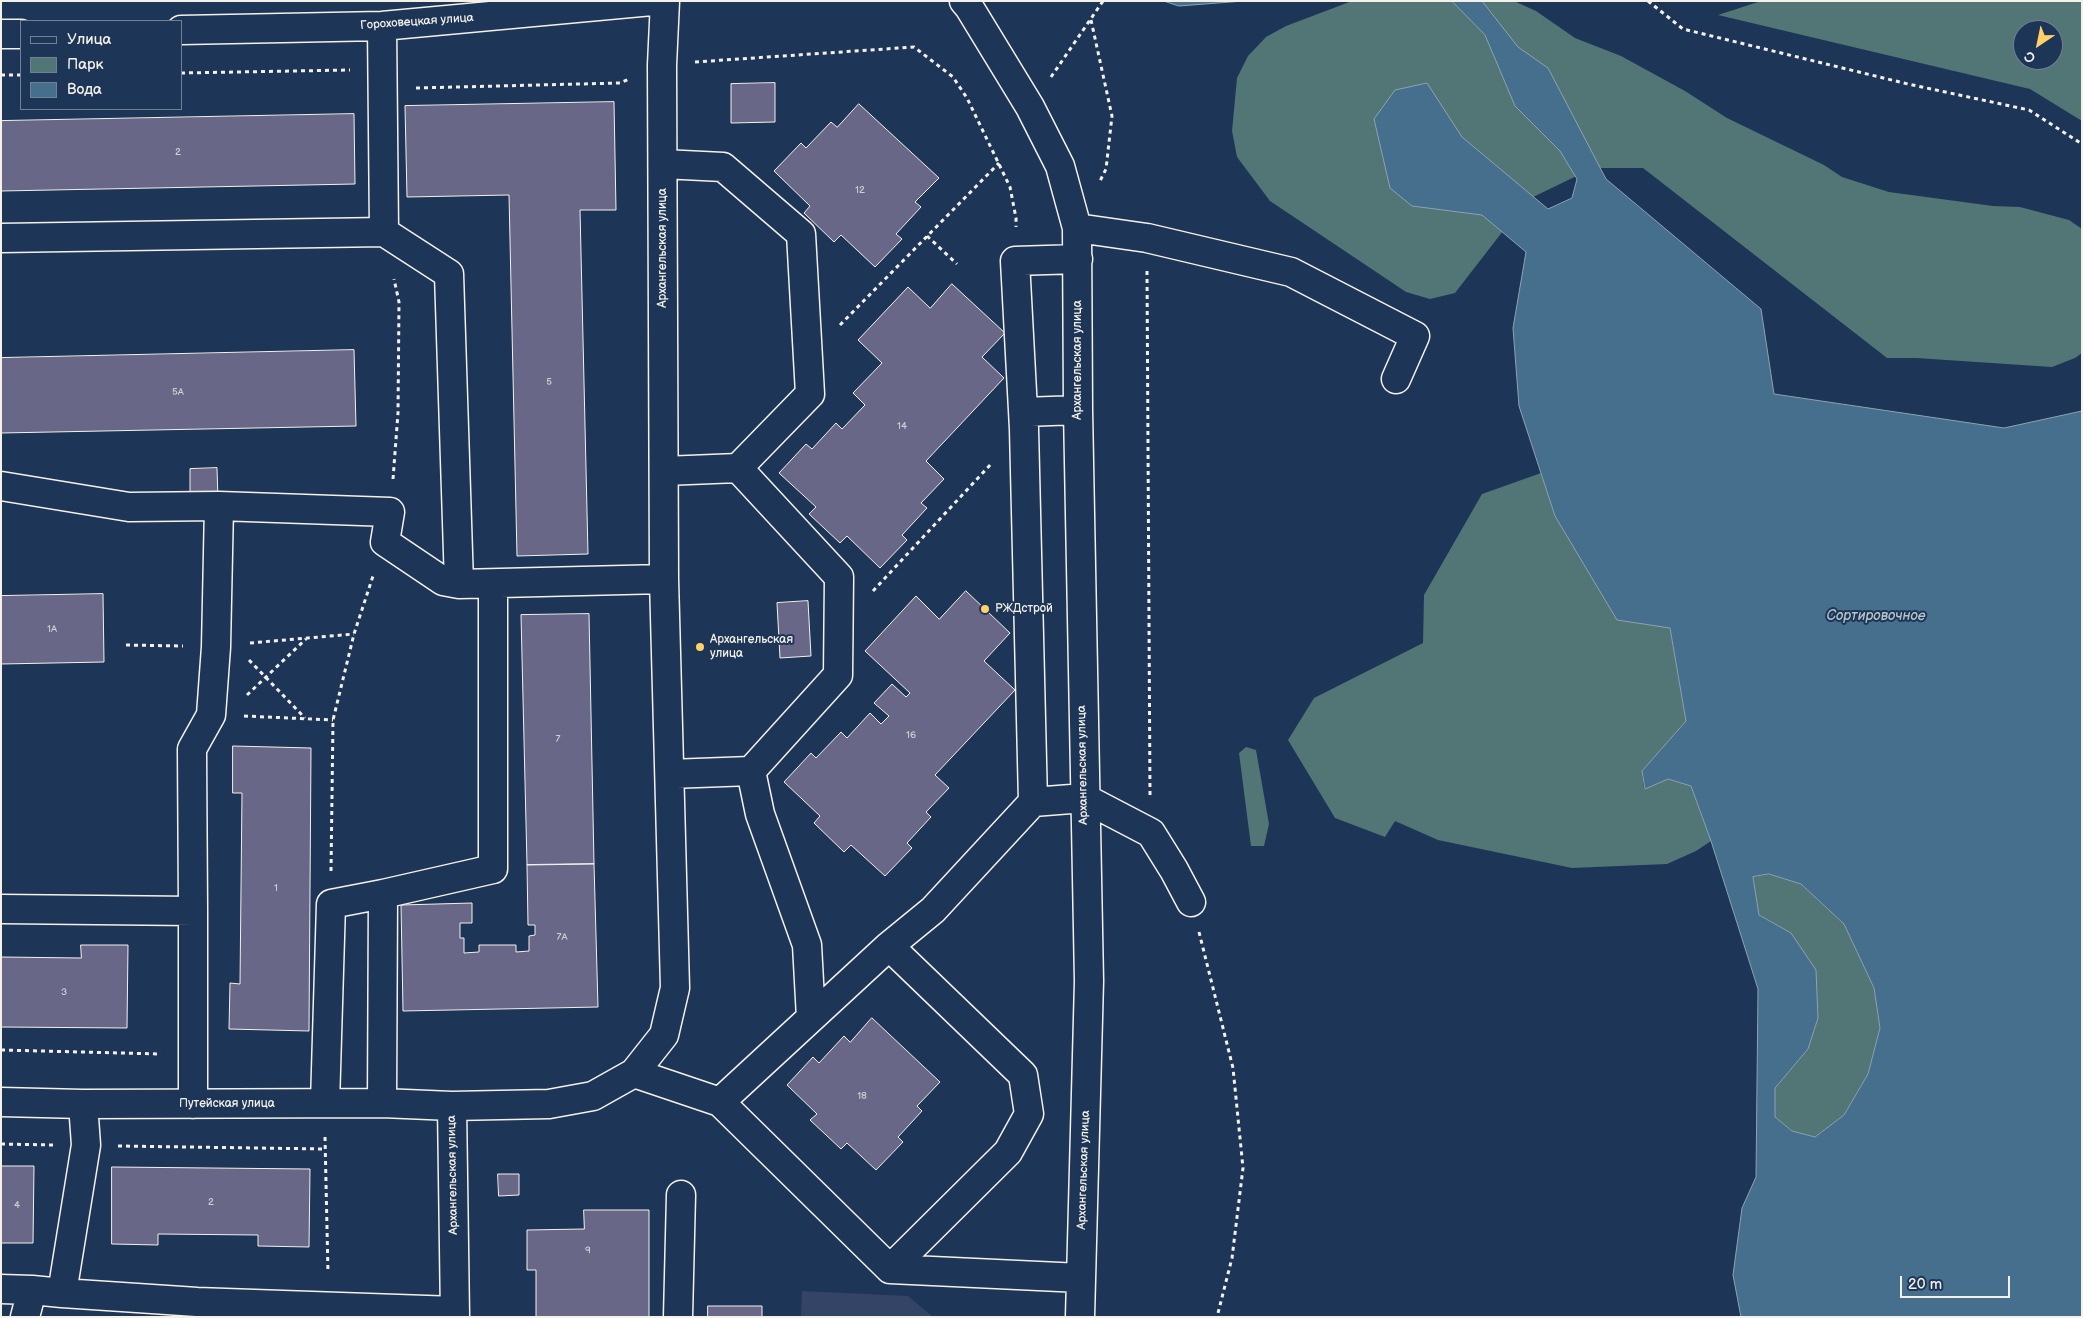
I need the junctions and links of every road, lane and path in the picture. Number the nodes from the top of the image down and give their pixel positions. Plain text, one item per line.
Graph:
1 (652, 1) edge
2 (665, 1) edge
3 (964, 1) edge
4 (1103, 1) edge
5 (1648, 1) edge
6 (1091, 20) junction
7 (382, 26) junction
8 (182, 30) edge
9 (1, 34) edge
10 (20, 34) edge
11 (662, 65) junction
12 (182, 73) edge
13 (1, 75) edge
14 (20, 75) edge
15 (383, 79) junction
16 (1030, 107) junction
17 (2082, 144) edge
18 (999, 163) junction
19 (663, 164) junction
20 (1077, 228) junction
21 (384, 232) junction
22 (927, 236) junction
23 (1, 238) edge
24 (1147, 238) junction
25 (1078, 259) junction
26 (1015, 261) junction
27 (957, 264) dead end
28 (808, 357) junction
29 (1396, 379) dead end
30 (1078, 410) junction
31 (1024, 420) junction
32 (738, 468) junction
33 (664, 472) junction
34 (1, 486) edge
35 (219, 506) junction
36 (390, 512) junction
37 (385, 542) junction
38 (664, 579) junction
39 (460, 584) junction
40 (493, 584) junction
41 (838, 628) junction
42 (307, 638) dead end
43 (246, 658) dead end
44 (265, 677) junction
45 (218, 715) junction
46 (306, 719) junction
47 (333, 720) junction
48 (751, 771) junction
49 (670, 774) junction
50 (1084, 798) junction
51 (1033, 802) junction
52 (1151, 833) junction
53 (383, 894) junction
54 (1191, 902) joint
55 (331, 904) junction
56 (1, 909) edge
57 (193, 911) junction
58 (889, 946) junction
59 (810, 1018) junction
60 (1, 1050) edge
61 (193, 1055) junction
62 (634, 1073) junction
63 (1, 1102) edge
64 (720, 1102) junction
65 (325, 1103) junction
66 (382, 1103) junction
67 (82, 1104) junction
68 (193, 1104) junction
69 (452, 1106) junction
70 (1, 1144) edge
71 (86, 1145) junction
72 (325, 1149) junction
73 (680, 1195) dead end
74 (890, 1269) junction
75 (1081, 1278) junction
76 (1, 1289) edge
77 (32, 1290) junction
78 (62, 1293) junction
79 (330, 1306) junction
80 (197, 1309) edge
81 (455, 1314) edge
82 (25, 1317) edge
83 (678, 1317) edge
84 (1080, 1317) edge
85 (1217, 1317) edge

1 - 7 street, Гороховецкая улица
2 - 11 street, Архангельская улица
3 - 16 street, Архангельская улица
4 - 6 path
5 - 17 path
6 - 16 path
6 - 20 path
7 - 8 street, Гороховецкая улица
7 - 15 street
9 - 10 street
11 - 15 path
11 - 18 path
11 - 19 street, Архангельская улица
12 - 15 path
13 - 14 path
15 - 21 street
16 - 20 street, Архангельская улица
18 - 22 path
18 - 26 path
19 - 28 street
19 - 33 street, Архангельская улица
20 - 24 street
20 - 25 street, Архангельская улица
21 - 23 street
21 - 36 path
21 - 39 street
22 - 27 path
22 - 28 path
24 - 29 street
24 - 52 path
25 - 26 street
25 - 30 street, Архангельская улица
26 - 31 street
28 - 32 street
30 - 31 street
30 - 50 street, Архангельская улица
31 - 41 path
31 - 51 street
32 - 33 street
32 - 41 street
33 - 38 street, Архангельская улица
34 - 35 street
35 - 36 street
35 - 45 street
36 - 37 street
37 - 39 street
37 - 47 path
38 - 40 street
38 - 49 street, Архангельская улица
39 - 40 street
40 - 53 street
41 - 48 street
42 - 44 path
43 - 44 path
44 - 45 path
44 - 46 path
45 - 46 path
45 - 57 street
46 - 47 path
47 - 55 path
48 - 49 street
48 - 59 street
49 - 62 street, Архангельская улица
50 - 51 street
50 - 52 street
50 - 75 street, Архангельская улица
51 - 58 street
52 - 54 street
53 - 55 street
53 - 66 street
54 - 85 path
55 - 65 street
56 - 57 street
57 - 61 street
58 - 59 street
58 - 74 street
59 - 64 street
60 - 61 path
61 - 68 street
62 - 64 street
62 - 69 street, Архангельская улица
63 - 67 street, Путейская улица
64 - 74 street
65 - 66 street, Путейская улица
65 - 68 street, Путейская улица
65 - 72 path
66 - 69 street, Путейская улица
67 - 68 street, Путейская улица
67 - 71 street
69 - 81 street, Архангельская улица
70 - 71 path
71 - 72 path
71 - 78 street
72 - 79 path
73 - 83 street
74 - 75 street
75 - 84 street, Архангельская улица
76 - 77 street
77 - 78 street
77 - 82 street
78 - 80 street
79 - 80 street
79 - 81 street

